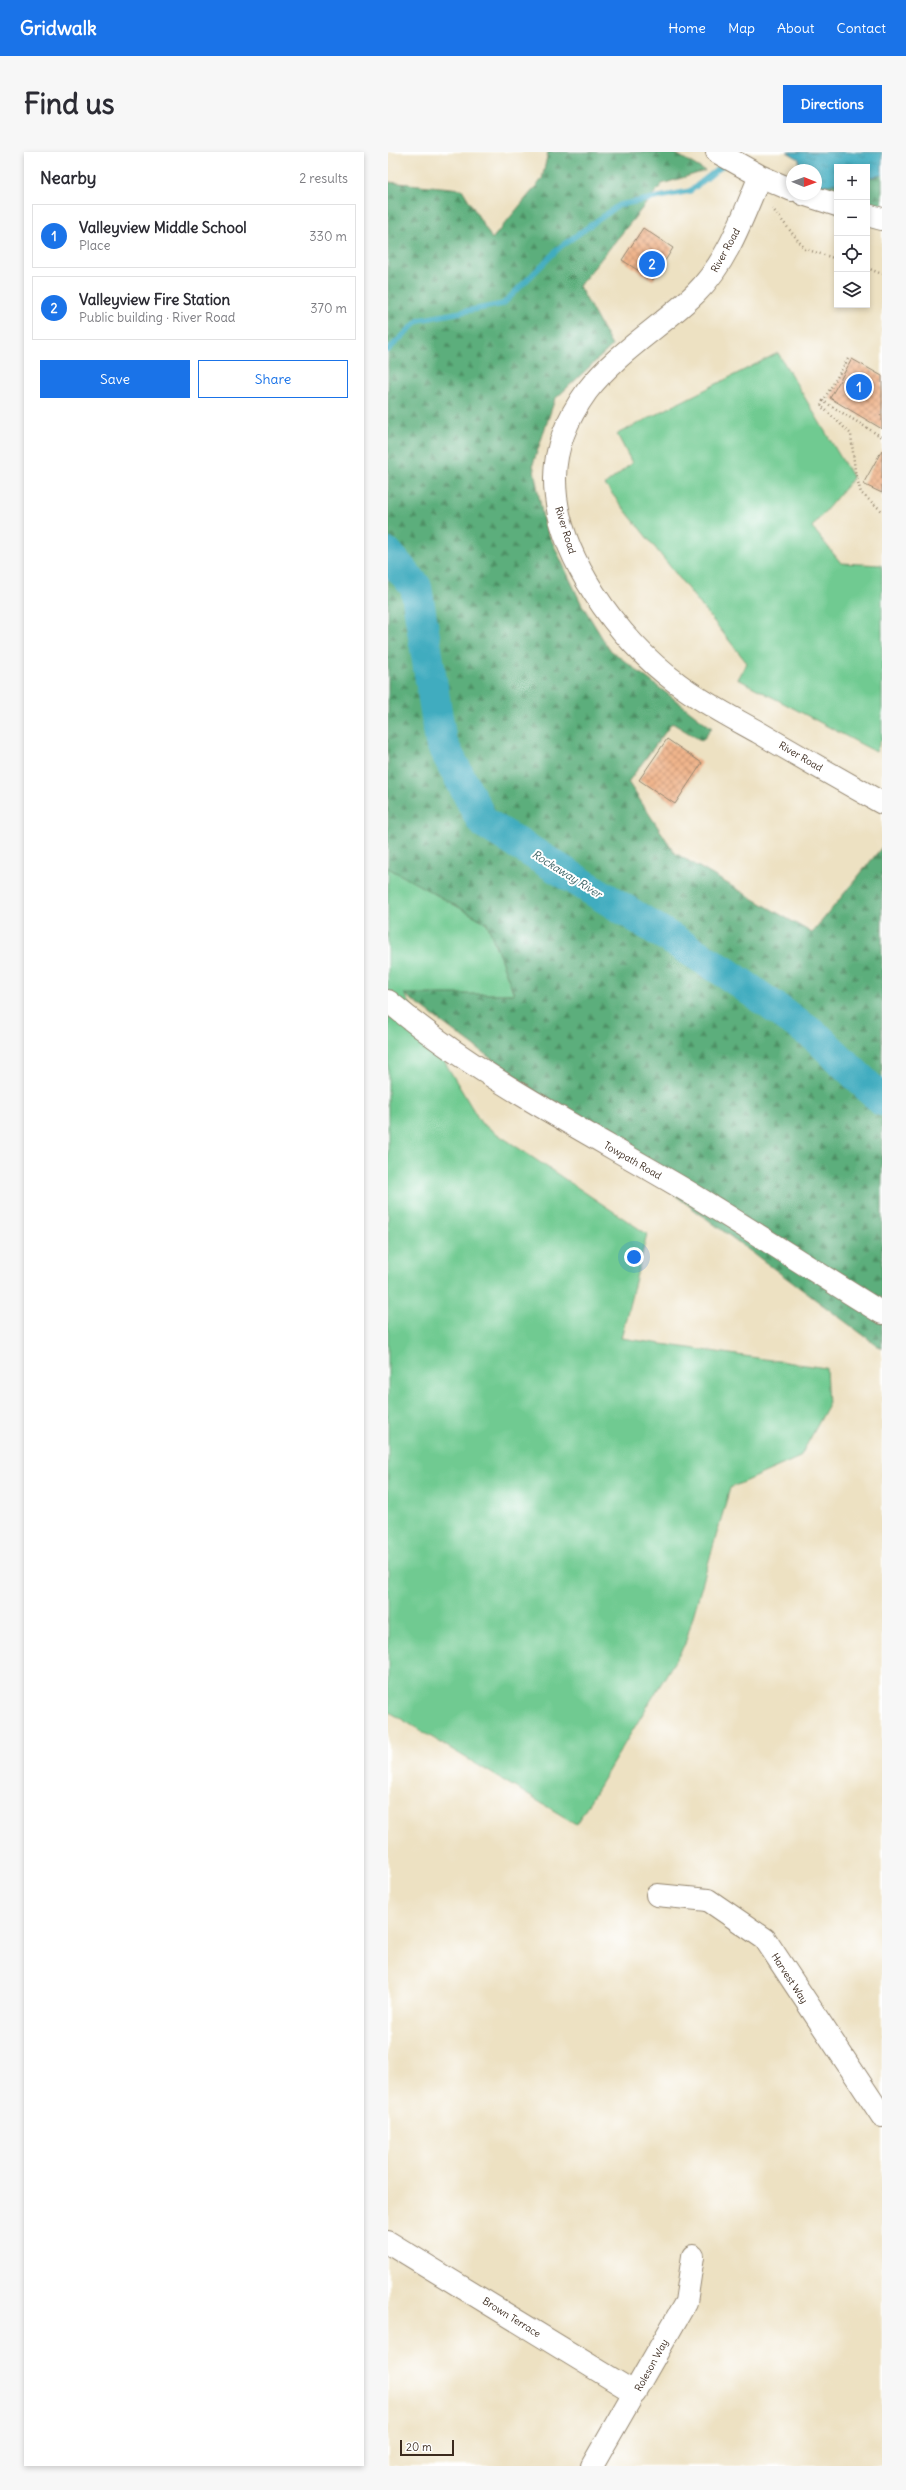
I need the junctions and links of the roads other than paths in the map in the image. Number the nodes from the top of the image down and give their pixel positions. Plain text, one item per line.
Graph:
1 (717, 152) edge
2 (751, 171) junction
3 (786, 187) edge
4 (820, 200) edge
5 (834, 205) edge
6 (870, 216) edge
7 (882, 219) edge
8 (882, 803) edge
9 (388, 1001) edge
10 (882, 1313) edge
11 (657, 1895) dead end
12 (882, 2116) edge
13 (388, 2242) edge
14 (693, 2256) dead end
15 (635, 2393) junction
16 (592, 2466) edge

1 - 2 street
2 - 3 street
2 - 8 street, River Road
4 - 5 street
6 - 7 street
9 - 10 street, Towpath Road
11 - 12 street, Harvest Way
13 - 15 street, Brown Terrace
14 - 15 street, Roleson Way
15 - 16 street, Roleson Way

